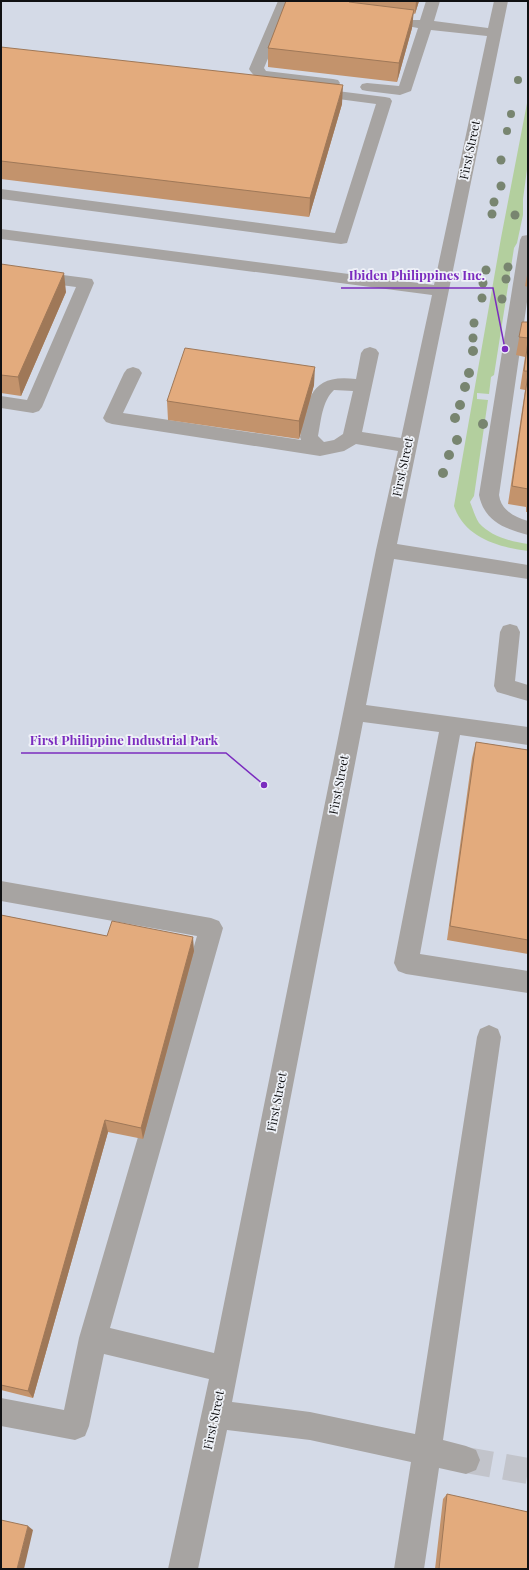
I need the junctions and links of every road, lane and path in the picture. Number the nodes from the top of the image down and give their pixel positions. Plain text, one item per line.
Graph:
1 (433, 1) edge
2 (501, 1) edge
3 (283, 5) edge
4 (296, 10) edge
5 (395, 22) edge
6 (425, 25) junction
7 (494, 33) junction
8 (252, 84) edge
9 (1, 194) edge
10 (1, 234) edge
11 (528, 240) edge
12 (1, 272) edge
13 (441, 291) junction
14 (370, 353) dead end
15 (133, 373) dead end
16 (364, 386) junction
17 (1, 402) edge
18 (352, 437) junction
19 (408, 446) junction
20 (320, 449) junction
21 (528, 528) edge
22 (386, 550) junction
23 (528, 572) edge
24 (510, 632) dead end
25 (528, 693) edge
26 (354, 712) junction
27 (451, 725) junction
28 (528, 736) edge
29 (1, 891) edge
30 (528, 982) edge
31 (489, 1037) dead end
32 (93, 1338) junction
33 (225, 1369) junction
34 (1, 1412) edge
35 (215, 1414) junction
36 (426, 1451) junction
37 (466, 1460) tunnel mouth
38 (182, 1569) edge
39 (409, 1569) edge

1 - 6 street
2 - 7 street, First Street
3 - 4 street
3 - 6 street
5 - 6 street
6 - 7 street
7 - 13 street, First Street
8 - 9 street
10 - 13 street
11 - 21 street
12 - 17 street
13 - 19 street, First Street
14 - 16 street
15 - 20 street
16 - 18 street
16 - 20 street
18 - 19 street
18 - 20 street
19 - 22 street, First Street
22 - 23 street
22 - 26 street, First Street
24 - 25 street
26 - 27 street
26 - 33 street, First Street
27 - 28 street
27 - 30 street
29 - 32 street
31 - 36 street
32 - 33 street
32 - 34 street
33 - 35 street, First Street
35 - 36 street
35 - 38 street, First Street
36 - 37 street
36 - 39 street

